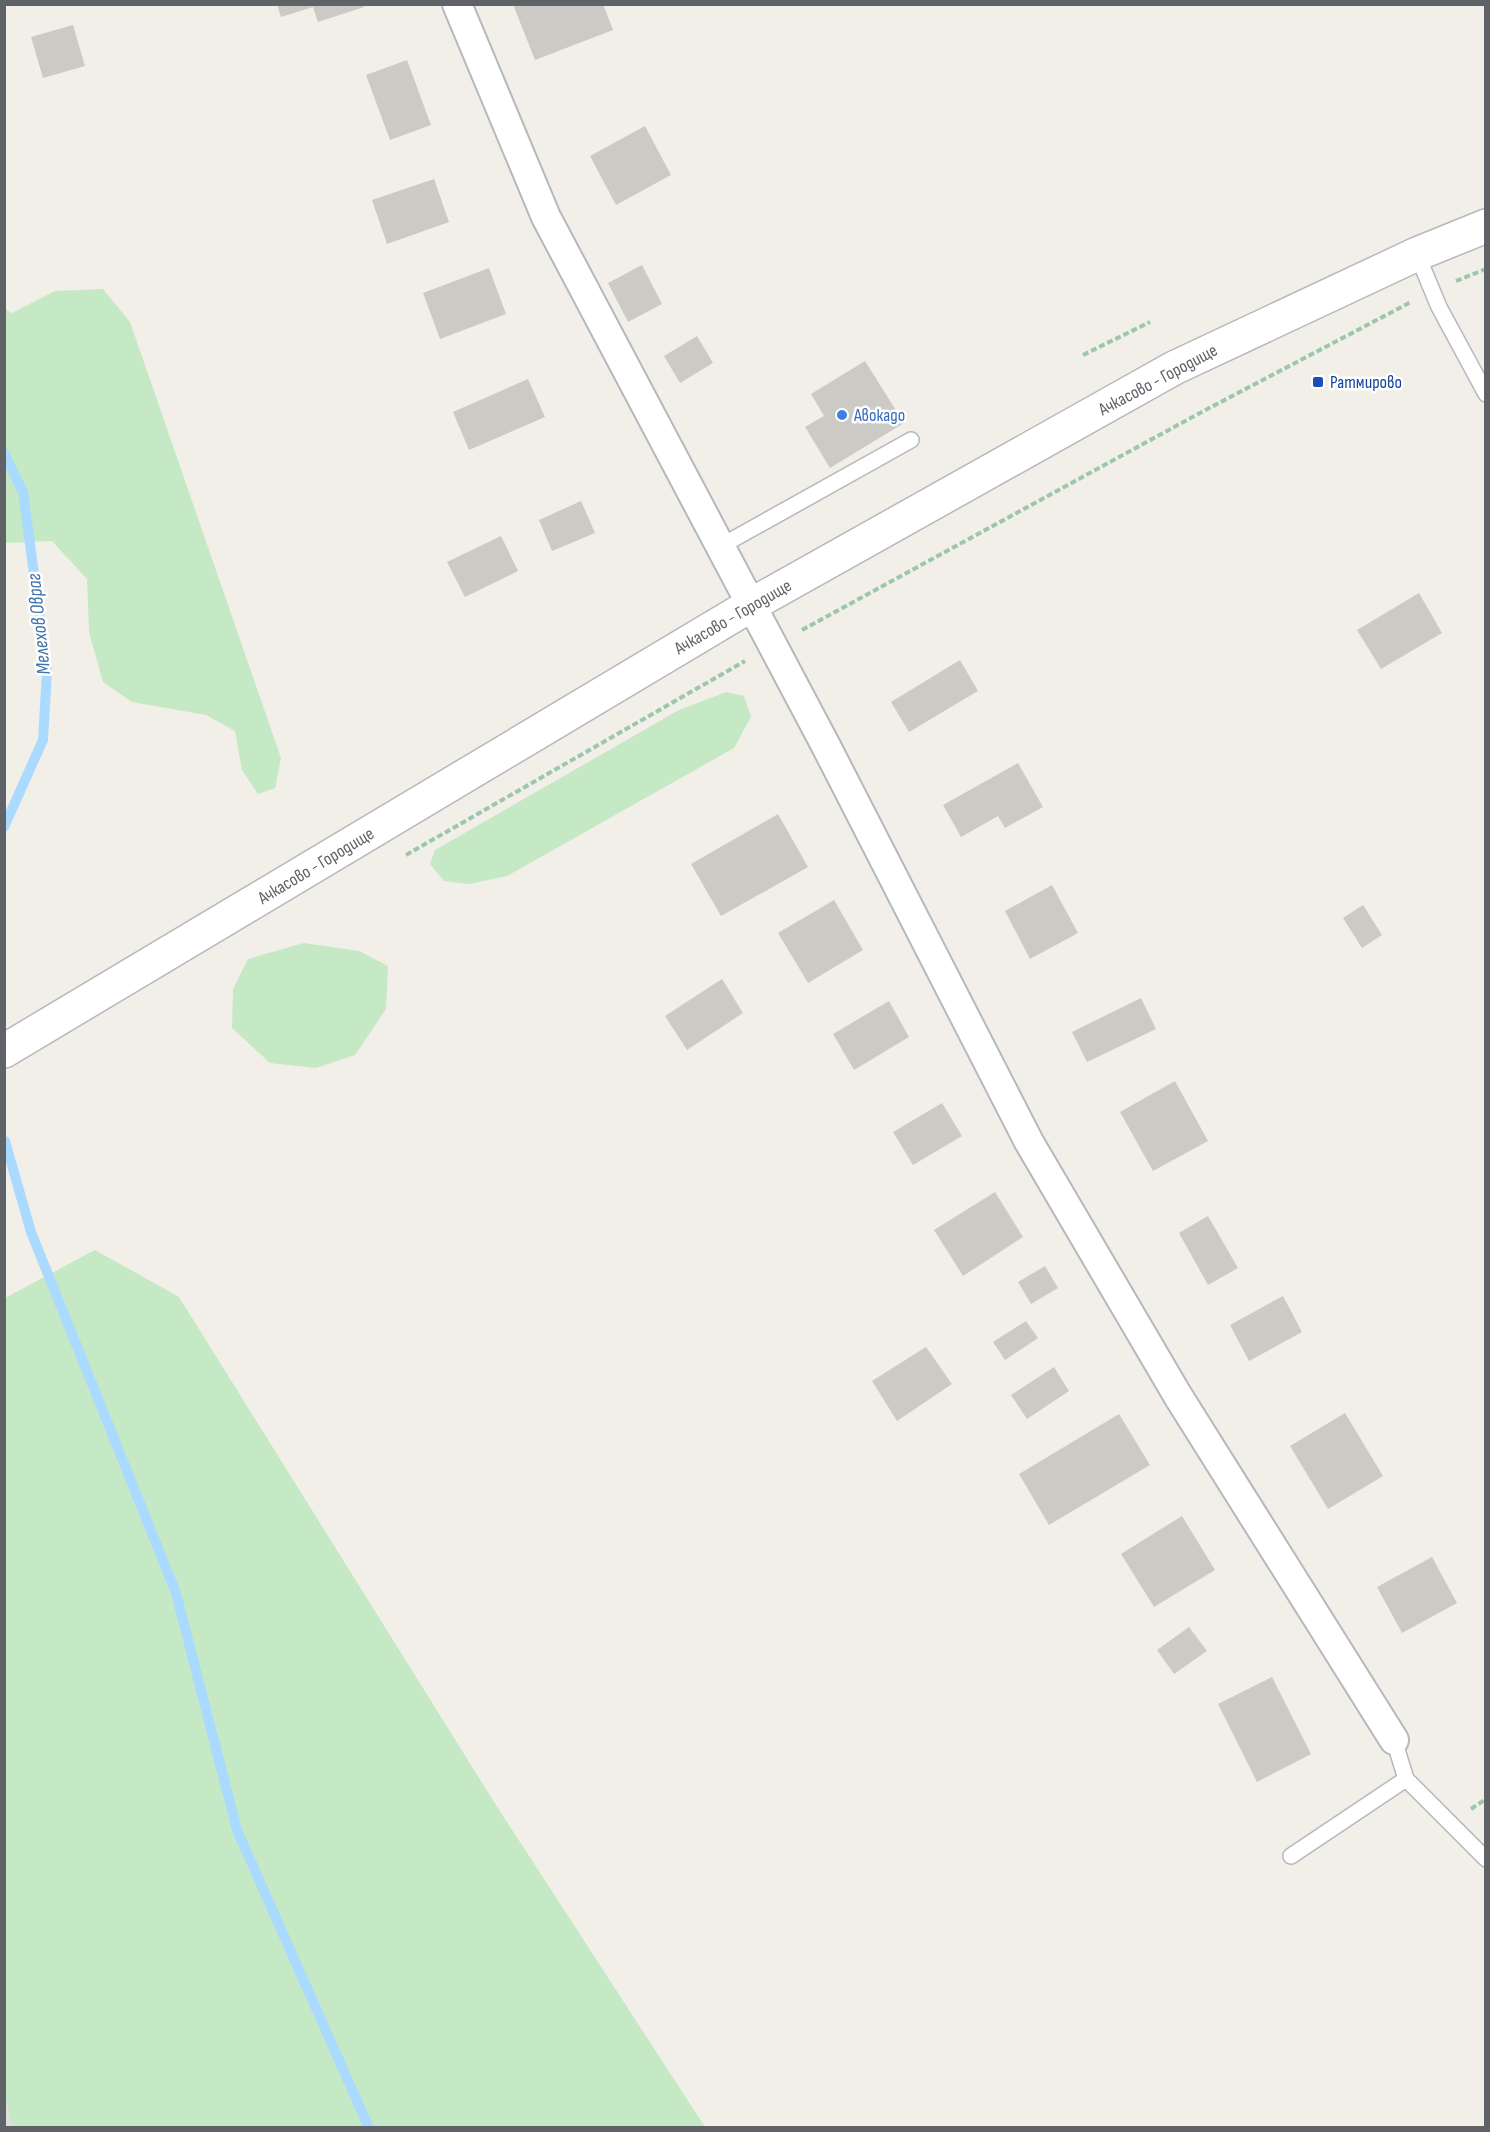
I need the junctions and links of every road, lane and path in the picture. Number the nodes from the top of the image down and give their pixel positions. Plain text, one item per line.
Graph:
1 (457, 4) edge
2 (1485, 226) edge
3 (1417, 254) junction
4 (1485, 269) edge
5 (1432, 291) junction
6 (1150, 322) dead end
7 (1083, 355) dead end
8 (1485, 394) edge
9 (911, 440) dead end
10 (721, 546) junction
11 (751, 605) junction
12 (772, 645) junction
13 (403, 856) dead end
14 (4, 1051) edge
15 (1394, 1740) joint
16 (1406, 1779) junction
17 (1291, 1856) dead end
18 (1485, 1859) edge

1 - 10 street
2 - 3 street, Ачкасово - Городище
3 - 5 lane
3 - 11 street, Ачкасово - Городище
4 - 5 path
5 - 8 lane
5 - 12 path
6 - 7 path
9 - 10 lane
10 - 11 street
11 - 12 street
11 - 14 street, Ачкасово - Городище
12 - 13 path
12 - 15 street
15 - 16 lane
16 - 17 lane
16 - 18 lane

